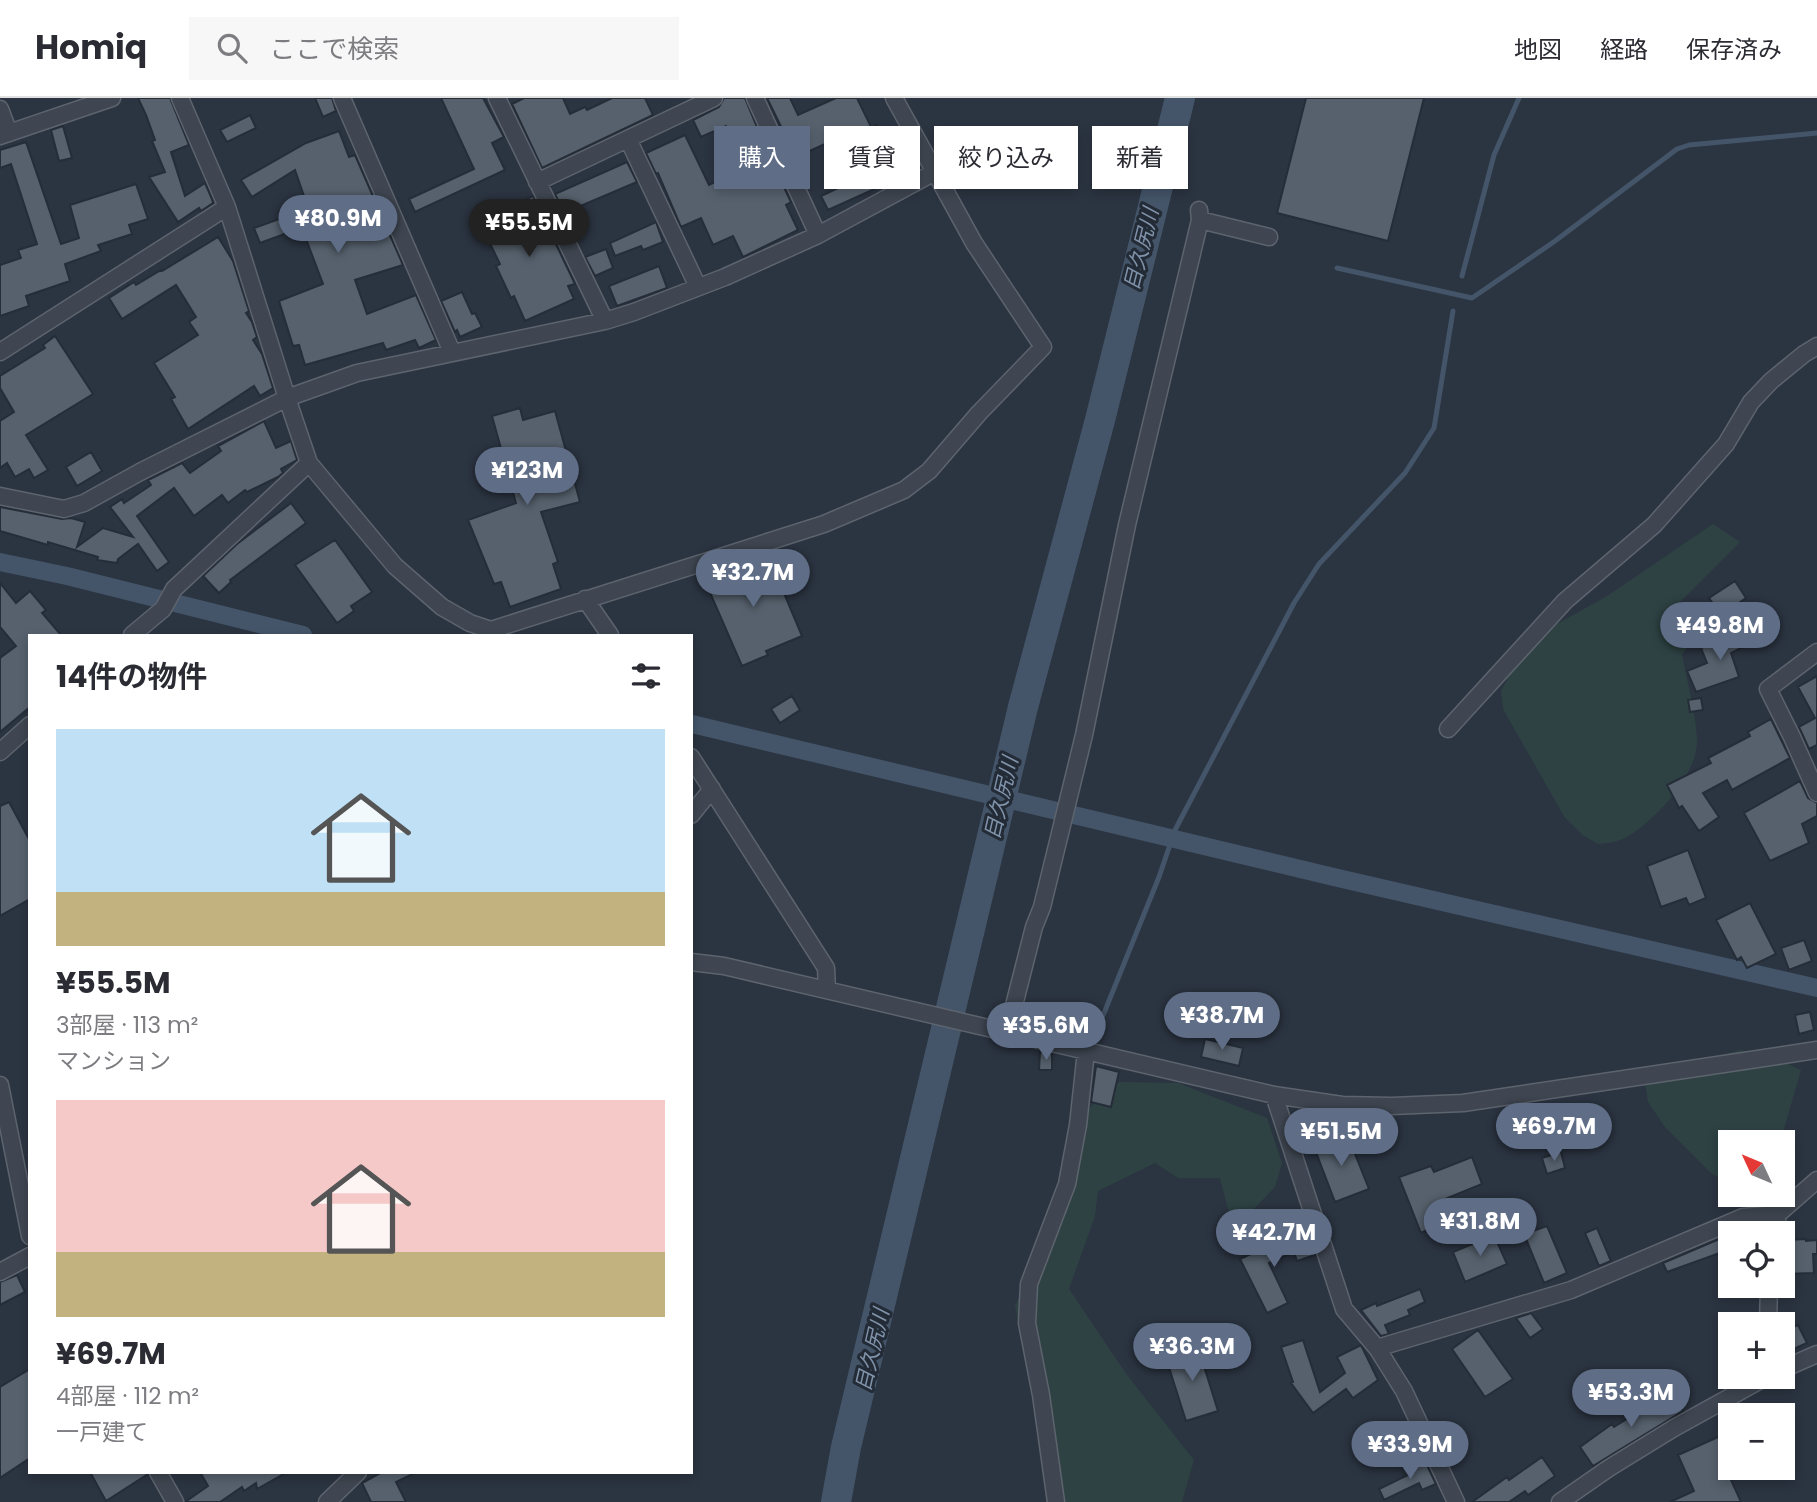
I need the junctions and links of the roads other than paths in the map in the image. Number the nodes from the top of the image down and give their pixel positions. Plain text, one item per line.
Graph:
1 (112, 98) edge
2 (180, 98) edge
3 (342, 98) edge
4 (497, 98) edge
5 (714, 98) edge
6 (755, 98) edge
7 (894, 98) edge
8 (0, 109) edge
9 (5, 135) edge
10 (628, 139) junction
11 (934, 170) edge
12 (934, 173) edge
13 (537, 182) junction
14 (944, 189) edge
15 (227, 207) junction
16 (818, 234) junction
17 (1269, 237) dead end
18 (698, 287) junction
19 (605, 321) junction
20 (1817, 346) edge
21 (0, 352) edge
22 (452, 352) junction
23 (287, 398) junction
24 (309, 463) junction
25 (0, 496) edge
26 (585, 599) junction
27 (133, 634) edge
28 (609, 634) edge
29 (1817, 652) edge
30 (28, 727) edge
31 (1448, 729) dead end
32 (0, 752) edge
33 (693, 760) edge
34 (712, 789) junction
35 (1817, 793) edge
36 (693, 813) edge
37 (693, 962) edge
38 (827, 990) junction
39 (1004, 1033) junction
40 (1817, 1050) edge
41 (1086, 1051) junction
42 (0, 1085) edge
43 (1274, 1095) junction
44 (1817, 1180) edge
45 (1778, 1214) junction
46 (1777, 1221) edge
47 (28, 1226) edge
48 (28, 1257) edge
49 (0, 1272) edge
50 (1377, 1348) junction
51 (1817, 1354) edge
52 (1795, 1364) edge
53 (1745, 1389) edge
54 (159, 1474) edge
55 (356, 1474) edge
56 (175, 1502) edge
57 (327, 1502) edge
58 (1056, 1502) edge
59 (1456, 1502) edge
60 (1560, 1502) edge

1 - 9 street
2 - 15 street
3 - 22 street
4 - 13 street
5 - 10 street
6 - 16 street
7 - 11 street
8 - 9 street
10 - 13 street
10 - 18 street
12 - 16 street
13 - 19 street
14 - 26 street
15 - 21 street
15 - 23 street
16 - 18 street
17 - 39 street
18 - 19 street
19 - 22 street
20 - 31 street
22 - 23 street
23 - 24 street
23 - 25 street
24 - 26 street
24 - 27 street
26 - 28 street
29 - 35 street
30 - 32 street
33 - 34 street
34 - 36 street
34 - 38 street
37 - 38 street
38 - 39 street
39 - 41 street
40 - 43 street
41 - 43 street
41 - 58 street
42 - 47 street
43 - 50 street
44 - 45 street
45 - 46 street
45 - 50 street
48 - 49 street
50 - 59 street
51 - 52 street
53 - 60 street
54 - 56 street
55 - 57 street

